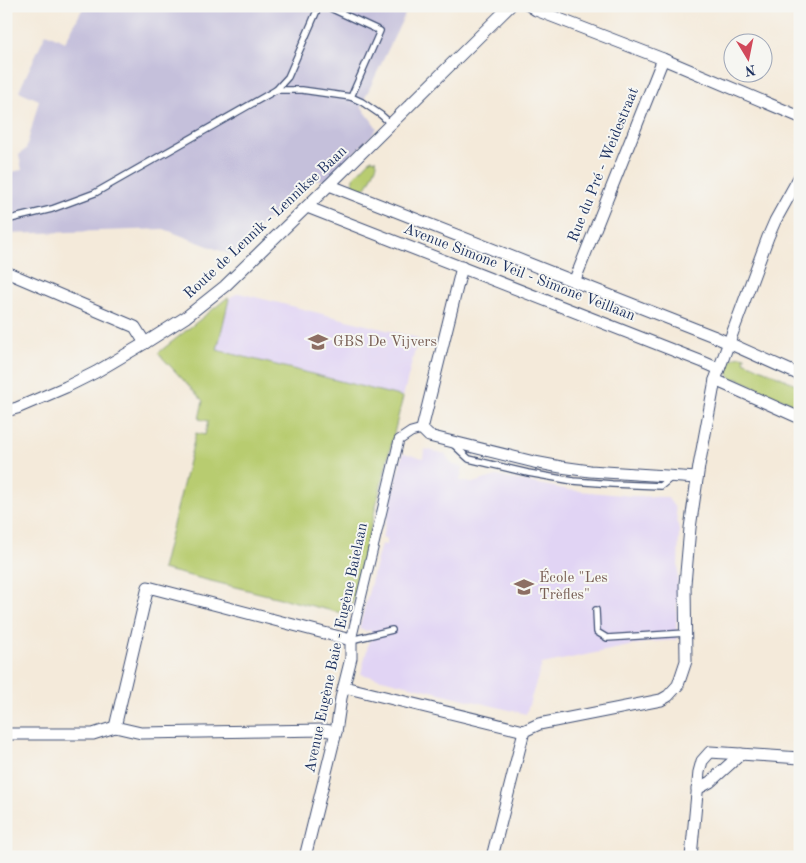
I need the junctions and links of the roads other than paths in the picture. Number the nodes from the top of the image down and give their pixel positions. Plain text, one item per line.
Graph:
1 (319, 6) edge
2 (326, 6) edge
3 (510, 6) edge
4 (530, 6) edge
5 (663, 59) junction
6 (276, 90) junction
7 (351, 97) junction
8 (800, 117) edge
9 (391, 124) junction
10 (800, 176) edge
11 (329, 185) junction
12 (307, 207) junction
13 (6, 220) edge
14 (462, 268) junction
15 (6, 272) edge
16 (574, 282) junction
17 (145, 343) junction
18 (729, 344) junction
19 (717, 374) junction
20 (800, 375) edge
21 (6, 412) edge
22 (800, 418) edge
23 (422, 429) junction
24 (697, 478) junction
25 (596, 610) dead end
26 (392, 630) dead end
27 (686, 633) junction
28 (351, 640) junction
29 (344, 687) junction
30 (114, 728) junction
31 (524, 731) junction
32 (336, 732) junction
33 (6, 734) edge
34 (741, 754) junction
35 (800, 758) edge
36 (697, 789) junction
37 (305, 857) edge
38 (492, 857) edge
39 (691, 857) edge

1 - 6 lane
2 - 7 lane
3 - 9 street, Route de Lennik - Lennikse Baan
4 - 5 street
5 - 8 street
5 - 16 street, Rue du Pré - Weidestraat
6 - 7 lane
6 - 13 lane
7 - 9 lane
9 - 11 street, Route de Lennik - Lennikse Baan
10 - 18 street
11 - 12 street, Route de Lennik - Lennikse Baan
11 - 16 street, Avenue Simone Veil - Simone Veillaan
12 - 14 street, Avenue Simone Veil - Simone Veillaan
12 - 17 street, Route de Lennik - Lennikse Baan
14 - 19 street, Avenue Simone Veil - Simone Veillaan
14 - 23 street
15 - 17 street
16 - 18 street, Avenue Simone Veil - Simone Veillaan
17 - 21 street, Route de Lennik - Lennikse Baan
18 - 19 street
18 - 20 street, Avenue Simone Veil - Simone Veillaan
19 - 22 street, Avenue Simone Veil - Simone Veillaan
19 - 24 street
23 - 24 street
23 - 28 street, Avenue Eugène Baie - Eugène Baielaan
24 - 27 street
25 - 27 lane
26 - 28 lane
27 - 31 street
28 - 29 street, Avenue Eugène Baie - Eugène Baielaan
28 - 30 street
29 - 31 street
29 - 32 street, Avenue Eugène Baie - Eugène Baielaan
30 - 32 street
30 - 33 street
31 - 38 street
32 - 37 street, Avenue Eugène Baie - Eugène Baielaan
34 - 35 street
34 - 36 street
34 - 36 street
36 - 39 street

